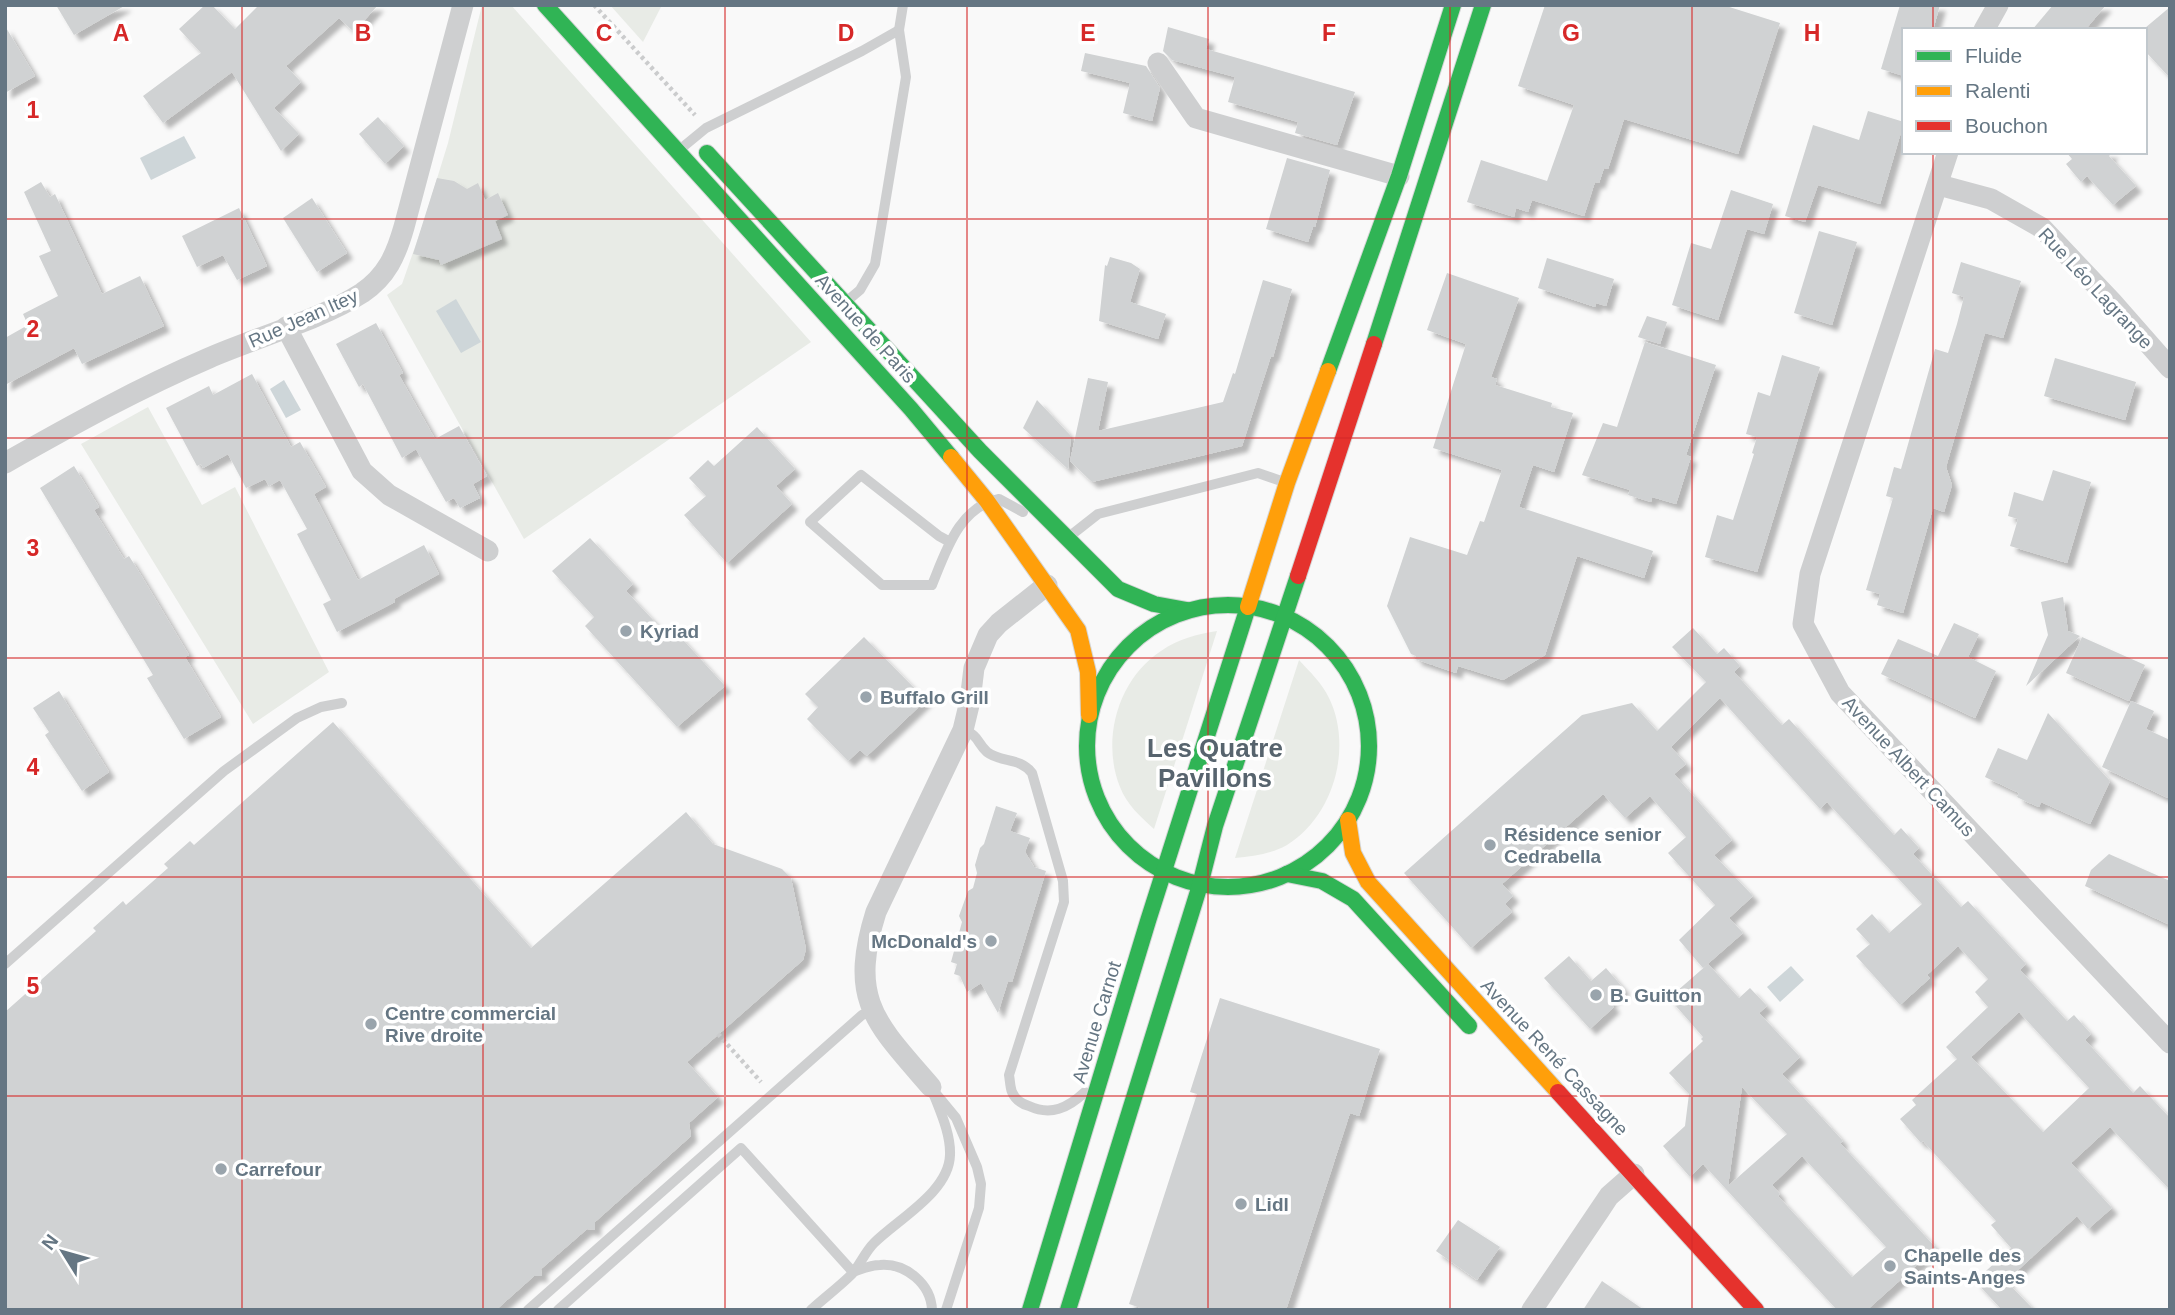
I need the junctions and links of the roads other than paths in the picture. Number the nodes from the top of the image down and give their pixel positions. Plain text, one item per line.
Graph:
1 (463, 5) edge
2 (545, 5) edge
3 (903, 5) edge
4 (1453, 5) edge
5 (1483, 5) edge
6 (1998, 5) edge
7 (1985, 28) edge
8 (899, 30) junction
9 (1158, 63) dead end
10 (688, 132) junction
11 (678, 151) junction
12 (1947, 154) edge
13 (1399, 176) junction
14 (1939, 185) junction
15 (844, 304) junction
16 (827, 318) junction
17 (286, 327) junction
18 (2170, 368) edge
19 (5, 463) edge
20 (1287, 482) junction
21 (987, 501) junction
22 (1069, 537) junction
23 (950, 542) junction
24 (488, 551) dead end
25 (1047, 585) junction
26 (1249, 606) junction
27 (1187, 610) junction
28 (1285, 616) junction
29 (342, 703) dead end
30 (1090, 715) junction
31 (963, 730) junction
32 (1348, 820) junction
33 (1164, 873) junction
34 (1287, 874) junction
35 (1200, 885) junction
36 (5, 964) edge
37 (872, 1011) junction
38 (1481, 1039) dead end
39 (2170, 1043) edge
40 (1100, 1079) junction
41 (930, 1087) junction
42 (1623, 1184) junction
43 (853, 1272) junction
44 (528, 1310) edge
45 (558, 1310) edge
46 (811, 1310) edge
47 (932, 1310) edge
48 (946, 1310) edge
49 (1030, 1310) edge
50 (1068, 1310) edge
51 (1532, 1310) edge
52 (1756, 1310) edge

1 - 17 street, Rue Jean Itey
2 - 11 main road, Avenue de Paris
3 - 8 lane
4 - 13 main road, Avenue Carnot
5 - 28 main road
6 - 7 street
8 - 10 lane
8 - 15 lane
9 - 13 street
10 - 11 lane
10 - 15 main road, Avenue de Paris
11 - 16 main road, Avenue de Paris
12 - 14 street, Avenue Albert Camus
13 - 20 main road, Avenue Carnot
14 - 18 street, Rue Léo Lagrange
14 - 39 street, Avenue Albert Camus
15 - 16 lane
15 - 22 main road, Avenue de Paris
16 - 21 main road, Avenue de Paris
17 - 19 street, Rue Jean Itey
17 - 24 street
20 - 22 lane
20 - 26 main road, Avenue Carnot
21 - 22 lane
21 - 23 lane
21 - 25 main road, Avenue de Paris
22 - 27 main road, Avenue de Paris
23 - 23 lane
25 - 30 main road, Avenue de Paris
25 - 31 street
26 - 27 main road
26 - 28 main road
26 - 33 main road, Avenue Carnot
27 - 30 main road
28 - 32 main road
28 - 35 main road
29 - 36 lane
30 - 33 main road
31 - 37 street
31 - 40 lane
32 - 34 main road
32 - 42 main road, Avenue René Cassagne
33 - 35 main road
33 - 40 main road, Avenue Carnot
34 - 35 main road
34 - 38 main road
35 - 50 main road
37 - 41 street
37 - 44 lane
40 - 49 main road, Avenue Carnot
41 - 43 lane
41 - 48 lane
42 - 51 street
42 - 52 main road, Avenue René Cassagne
43 - 45 lane
43 - 46 lane
43 - 47 lane

